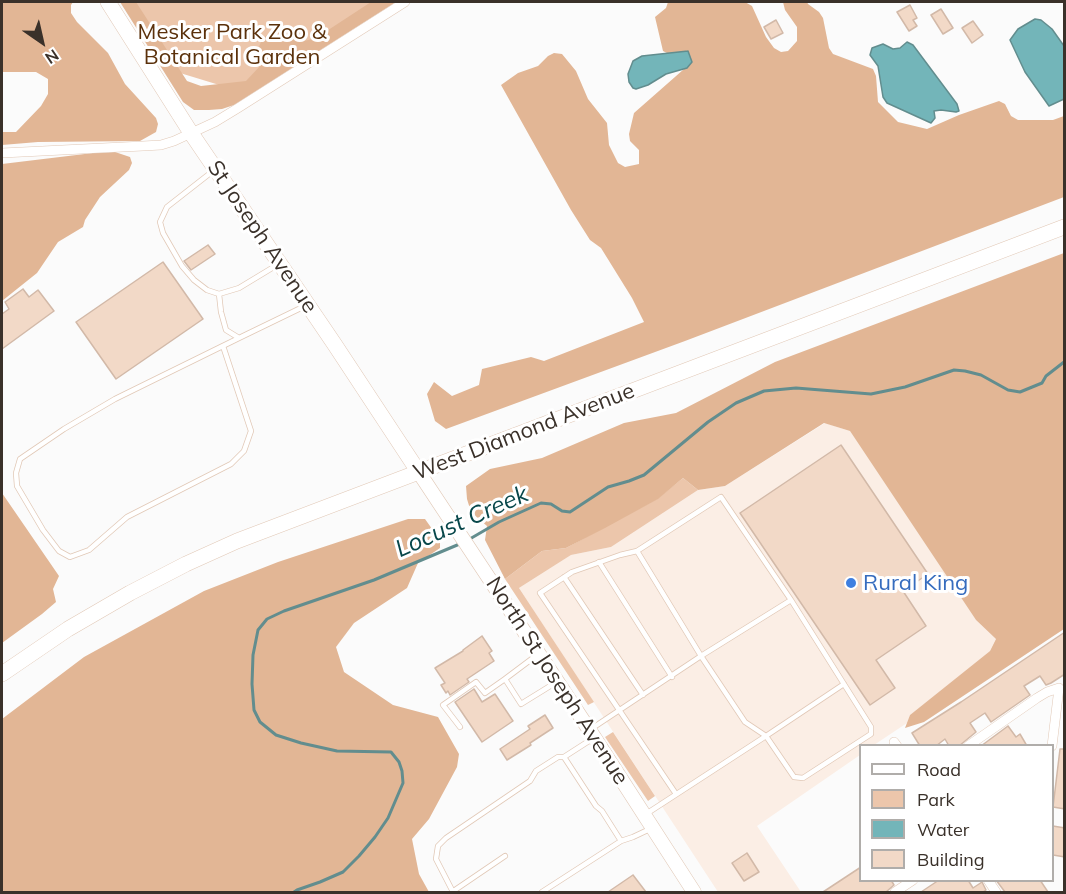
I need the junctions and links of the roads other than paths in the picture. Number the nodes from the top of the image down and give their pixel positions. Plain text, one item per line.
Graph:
1 (108, 2) edge
2 (405, 2) edge
3 (191, 133) junction
4 (2, 153) edge
5 (215, 170) junction
6 (1065, 227) edge
7 (280, 264) junction
8 (219, 294) junction
9 (308, 305) junction
10 (239, 338) junction
11 (223, 346) junction
12 (418, 471) junction
13 (637, 551) junction
14 (599, 562) junction
15 (564, 577) junction
16 (791, 600) junction
17 (539, 654) junction
18 (701, 656) junction
19 (2, 674) edge
20 (672, 676) junction
21 (505, 679) junction
22 (557, 682) junction
23 (844, 684) junction
24 (643, 695) junction
25 (619, 711) junction
26 (460, 727) dead end
27 (591, 734) junction
28 (766, 736) junction
29 (971, 744) edge
30 (1052, 744) edge
31 (564, 757) junction
32 (676, 794) junction
33 (644, 815) junction
34 (652, 828) junction
35 (621, 841) junction
36 (505, 856) dead end
37 (910, 882) edge
38 (452, 892) edge
39 (542, 892) edge
40 (694, 892) edge
41 (896, 892) edge

1 - 3 main road, St Joseph Avenue
2 - 3 street
3 - 4 street
3 - 5 main road, St Joseph Avenue
5 - 7 main road, St Joseph Avenue
5 - 8 lane
6 - 12 main road, West Diamond Avenue
7 - 8 lane
7 - 9 main road, St Joseph Avenue
8 - 10 lane
9 - 10 lane
9 - 12 main road, St Joseph Avenue
10 - 11 lane
11 - 11 lane
12 - 17 main road, North St Joseph Avenue
12 - 19 main road, West Diamond Avenue
13 - 14 lane
13 - 16 lane
13 - 18 lane
14 - 15 lane
14 - 20 lane
15 - 24 lane
15 - 25 lane
16 - 18 lane
16 - 23 lane
17 - 21 lane
17 - 22 main road, North St Joseph Avenue
18 - 20 lane
18 - 28 lane
20 - 24 lane
21 - 22 lane
21 - 26 lane
22 - 27 main road, North St Joseph Avenue
23 - 28 lane
23 - 28 lane
24 - 25 lane
25 - 27 lane
25 - 32 lane
27 - 31 lane
27 - 33 main road, North St Joseph Avenue
28 - 32 lane
29 - 30 street
31 - 35 lane
31 - 38 lane
32 - 33 lane
33 - 34 main road, North St Joseph Avenue
34 - 35 lane
34 - 40 main road, North St Joseph Avenue
35 - 39 lane
36 - 38 lane
37 - 41 street

